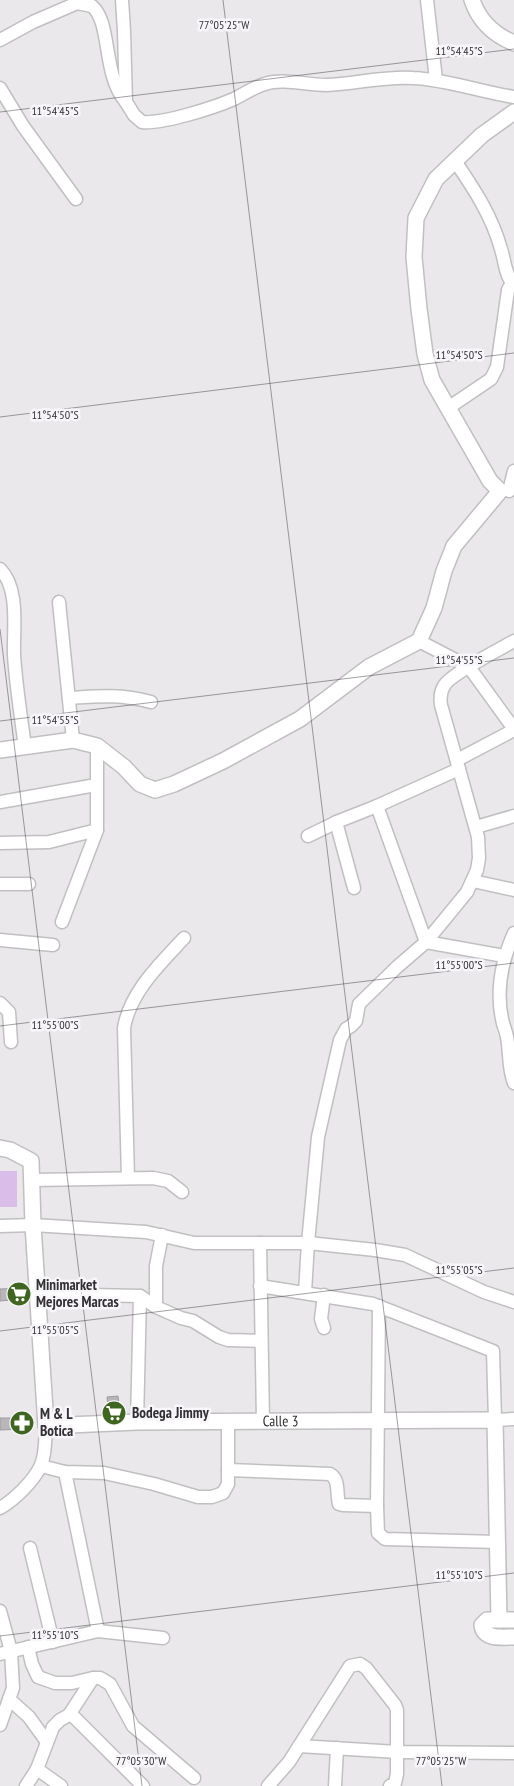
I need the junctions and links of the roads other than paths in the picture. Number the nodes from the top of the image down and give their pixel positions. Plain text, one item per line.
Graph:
1 (122, 0) edge
2 (427, 0) edge
3 (472, 0) edge
4 (0, 40) edge
5 (514, 43) edge
6 (436, 80) junction
7 (0, 88) edge
8 (514, 97) edge
9 (126, 102) junction
10 (514, 112) edge
11 (455, 161) junction
12 (76, 199) dead end
13 (513, 284) edge
14 (448, 408) junction
15 (514, 471) edge
16 (508, 491) edge
17 (0, 569) edge
18 (59, 602) dead end
19 (419, 641) junction
20 (514, 641) edge
21 (469, 668) junction
22 (68, 698) junction
23 (152, 702) dead end
24 (514, 730) edge
25 (73, 740) junction
26 (97, 746) junction
27 (25, 748) junction
28 (0, 750) edge
29 (458, 765) junction
30 (96, 785) junction
31 (0, 802) edge
32 (377, 806) junction
33 (514, 816) edge
34 (336, 822) junction
35 (476, 827) junction
36 (97, 830) junction
37 (308, 836) dead end
38 (0, 843) edge
39 (473, 881) junction
40 (0, 884) edge
41 (29, 884) dead end
42 (354, 888) dead end
43 (514, 890) edge
44 (62, 922) dead end
45 (514, 933) edge
46 (184, 938) dead end
47 (0, 940) edge
48 (426, 942) junction
49 (53, 945) dead end
50 (504, 956) junction
51 (0, 1003) edge
52 (12, 1042) dead end
53 (514, 1083) edge
54 (0, 1148) edge
55 (128, 1178) junction
56 (33, 1180) junction
57 (182, 1192) dead end
58 (33, 1225) junction
59 (0, 1226) edge
60 (162, 1236) junction
61 (260, 1243) junction
62 (308, 1243) junction
63 (260, 1286) junction
64 (306, 1292) junction
65 (39, 1294) junction
66 (324, 1295) junction
67 (140, 1296) junction
68 (514, 1302) edge
69 (379, 1306) junction
70 (156, 1307) junction
71 (324, 1328) dead end
72 (261, 1340) junction
73 (378, 1420) junction
74 (495, 1420) junction
75 (514, 1420) edge
76 (228, 1421) junction
77 (137, 1422) junction
78 (263, 1422) junction
79 (46, 1426) junction
80 (41, 1466) junction
81 (228, 1470) junction
82 (65, 1472) junction
83 (377, 1506) junction
84 (0, 1508) edge
85 (498, 1542) junction
86 (30, 1548) dead end
87 (0, 1611) edge
88 (507, 1620) edge
89 (98, 1631) junction
90 (514, 1637) edge
91 (163, 1638) dead end
92 (53, 1642) junction
93 (28, 1647) junction
94 (6, 1652) edge
95 (93, 1678) junction
96 (9, 1699) junction
97 (69, 1715) junction
98 (0, 1725) edge
99 (48, 1742) junction
100 (299, 1746) junction
101 (337, 1748) junction
102 (398, 1752) junction
103 (514, 1753) edge
104 (36, 1769) junction
105 (194, 1778) dead end
106 (26, 1786) edge
107 (61, 1786) edge
108 (143, 1786) edge
109 (268, 1786) edge
110 (334, 1786) edge
111 (390, 1786) edge

1 - 9 street
2 - 6 street
3 - 5 street
4 - 9 street
6 - 8 street
6 - 9 street
7 - 12 street
10 - 11 street
11 - 13 street
11 - 14 street
13 - 14 street
14 - 16 street
15 - 16 street
16 - 19 street
17 - 27 street
18 - 22 street
19 - 21 street
19 - 26 street
20 - 21 street
21 - 24 street
21 - 29 street
22 - 23 street
22 - 25 street
24 - 29 street
25 - 26 street
25 - 27 street
26 - 30 street
27 - 28 street
29 - 32 street
29 - 35 street
30 - 31 street
30 - 36 street
32 - 34 street
32 - 48 street
33 - 35 street
34 - 37 street
34 - 42 street
35 - 39 street
36 - 38 street
36 - 44 street
39 - 43 street
39 - 48 street
40 - 41 street
45 - 50 street
46 - 55 street
47 - 49 street
48 - 50 street
48 - 62 street
50 - 53 street
51 - 52 street
54 - 56 street
55 - 56 street
55 - 57 street
56 - 58 street
58 - 59 street
58 - 60 street
58 - 65 street
60 - 61 street
60 - 70 street
61 - 62 street
61 - 63 street
62 - 64 street
62 - 68 street
63 - 64 street
63 - 72 street
64 - 66 street
65 - 67 street
65 - 79 street
66 - 69 street
66 - 71 street
67 - 70 street
67 - 77 street
69 - 73 street
69 - 74 street
70 - 72 street
72 - 78 street
73 - 74 street, Calle 3
73 - 78 street, Calle 3
73 - 83 street
74 - 75 street, Calle 3
74 - 85 street
76 - 77 street, Calle 3
76 - 78 street, Calle 3
76 - 81 street
77 - 79 street, Calle 3
79 - 80 street
80 - 82 street
80 - 84 street
81 - 82 street
81 - 83 street
82 - 89 street
83 - 85 street
85 - 88 street
86 - 92 street
87 - 94 street
88 - 90 street
89 - 91 street
89 - 92 street
92 - 93 street
93 - 94 street
93 - 95 street
94 - 96 street
95 - 97 street
95 - 105 street
96 - 98 street
96 - 99 street
97 - 99 street
97 - 108 street
99 - 104 street
100 - 101 street
100 - 102 street
100 - 109 street
101 - 102 street
101 - 110 street
102 - 103 street
102 - 111 street
104 - 106 street
104 - 107 street

